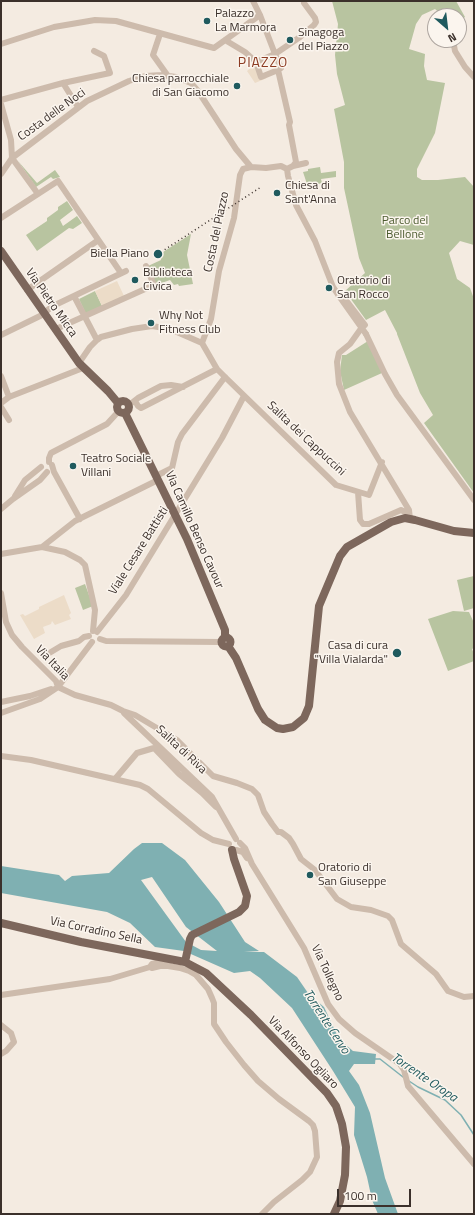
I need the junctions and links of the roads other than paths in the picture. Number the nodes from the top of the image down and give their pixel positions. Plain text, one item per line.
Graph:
1 (253, 1) edge
2 (304, 3) dead end
3 (260, 15) junction
4 (160, 34) junction
5 (225, 40) junction
6 (1, 44) edge
7 (454, 48) edge
8 (94, 51) dead end
9 (275, 54) junction
10 (256, 62) junction
11 (278, 70) junction
12 (168, 76) junction
13 (474, 77) edge
14 (63, 83) junction
15 (1, 100) edge
16 (1, 104) edge
17 (78, 107) junction
18 (3, 119) edge
19 (12, 158) junction
20 (306, 164) dead end
21 (293, 166) junction
22 (251, 167) junction
23 (287, 169) junction
24 (1, 174) edge
25 (38, 194) junction
26 (1, 218) edge
27 (97, 241) junction
28 (1, 251) edge
29 (146, 266) dead end
30 (333, 287) junction
31 (27, 290) junction
32 (74, 296) junction
33 (44, 313) junction
34 (84, 316) junction
35 (56, 329) junction
36 (1, 335) edge
37 (97, 340) junction
38 (202, 343) junction
39 (81, 366) junction
40 (217, 369) junction
41 (1, 376) edge
42 (225, 378) junction
43 (183, 387) junction
44 (244, 396) junction
45 (9, 397) junction
46 (1, 403) edge
47 (118, 403) junction
48 (132, 403) junction
49 (1, 407) edge
50 (122, 413) junction
51 (9, 420) dead end
52 (382, 462) junction
53 (51, 463) junction
54 (41, 467) junction
55 (48, 472) junction
56 (54, 478) junction
57 (157, 478) junction
58 (40, 480) junction
59 (62, 485) junction
60 (358, 492) junction
61 (13, 499) junction
62 (474, 500) edge
63 (1, 509) edge
64 (176, 513) junction
65 (80, 519) junction
66 (410, 519) junction
67 (474, 533) edge
68 (42, 547) junction
69 (1, 554) edge
70 (1, 593) edge
71 (3, 615) edge
72 (4, 623) edge
73 (93, 633) junction
74 (100, 639) junction
75 (92, 642) junction
76 (225, 642) junction
77 (46, 655) dead end
78 (58, 687) junction
79 (1, 702) edge
80 (123, 711) junction
81 (1, 713) edge
82 (1, 756) edge
83 (115, 779) junction
84 (219, 809) junction
85 (238, 841) junction
86 (232, 848) junction
87 (252, 864) junction
88 (1, 923) edge
89 (183, 960) junction
90 (152, 967) junction
91 (1, 996) edge
92 (474, 996) edge
93 (1, 1025) edge
94 (1, 1054) edge
95 (474, 1164) edge
96 (262, 1214) edge
97 (334, 1214) edge

1 - 3 street
2 - 9 street
3 - 5 street
3 - 9 street
4 - 5 street
4 - 6 street
4 - 12 street
5 - 10 street
7 - 13 street
8 - 14 street
9 - 10 street
9 - 11 street
10 - 11 street
11 - 21 street
12 - 17 street, Costa delle Noci
12 - 22 street, Costa delle Noci
14 - 15 street
14 - 17 street
16 - 18 street
17 - 19 street, Costa delle Noci
18 - 19 street
19 - 24 street, Costa delle Noci
19 - 25 street
20 - 21 street
21 - 23 street
22 - 23 street
22 - 38 street, Costa del Piazzo
23 - 30 street
25 - 26 street
25 - 27 street
27 - 31 street
27 - 32 street
28 - 31 main road, Via Pietro Micca
29 - 34 street
30 - 52 street
30 - 62 street, bridge
31 - 33 main road, Via Pietro Micca
32 - 33 street
32 - 34 street
33 - 35 main road, Via Pietro Micca
33 - 36 street
34 - 35 street
34 - 37 street
35 - 39 main road, Via Pietro Micca
37 - 38 street
37 - 39 street
38 - 40 street, Salita dei Cappuccini
39 - 45 street
39 - 47 main road, Via Pietro Micca
40 - 42 street, Salita dei Cappuccini
40 - 43 street
41 - 45 street
42 - 44 street, Salita dei Cappuccini
42 - 57 street
43 - 48 street
43 - 48 street
44 - 60 street, Salita dei Cappuccini
44 - 64 street, Viale Cesare Battisti
45 - 46 street
47 - 48 main road
47 - 50 main road
48 - 50 main road
49 - 51 street
50 - 53 street
50 - 57 main road, Via Camillo Benso Cavour
52 - 60 street, Salita dei Cappuccini
52 - 66 street
53 - 54 street
53 - 55 street
53 - 59 street
54 - 55 street
54 - 61 street
55 - 56 street
55 - 58 street
56 - 58 street
56 - 59 street
57 - 64 main road, Via Camillo Benso Cavour
57 - 65 street
58 - 61 street
59 - 65 street
60 - 66 street
61 - 63 street
64 - 73 street, Viale Cesare Battisti
64 - 76 main road, Via Camillo Benso Cavour
65 - 68 street
66 - 67 main road
66 - 76 main road, Via Camillo Benso Cavour
68 - 69 street
68 - 73 street
70 - 71 street, Via Italia
71 - 72 street, Via Italia
72 - 78 street, Via Italia
73 - 74 street
73 - 75 street
73 - 77 street
74 - 75 street
74 - 76 street
75 - 78 street
78 - 79 street
78 - 80 street, Via Italia
78 - 81 street
80 - 84 street, Salita di Riva
80 - 92 street, Via Italia
82 - 83 street
83 - 84 street, Salita di Riva
83 - 86 street
84 - 85 street, Salita di Riva
85 - 86 street
85 - 86 street
85 - 87 street, Via Tollegno
86 - 87 street, Via Tollegno
86 - 89 main road
87 - 95 street, Via Tollegno
88 - 89 main road, Via Corradino Sella
89 - 90 street
89 - 97 main road, Via Alfonso Ogliaro
90 - 91 street
90 - 96 street
93 - 94 street

